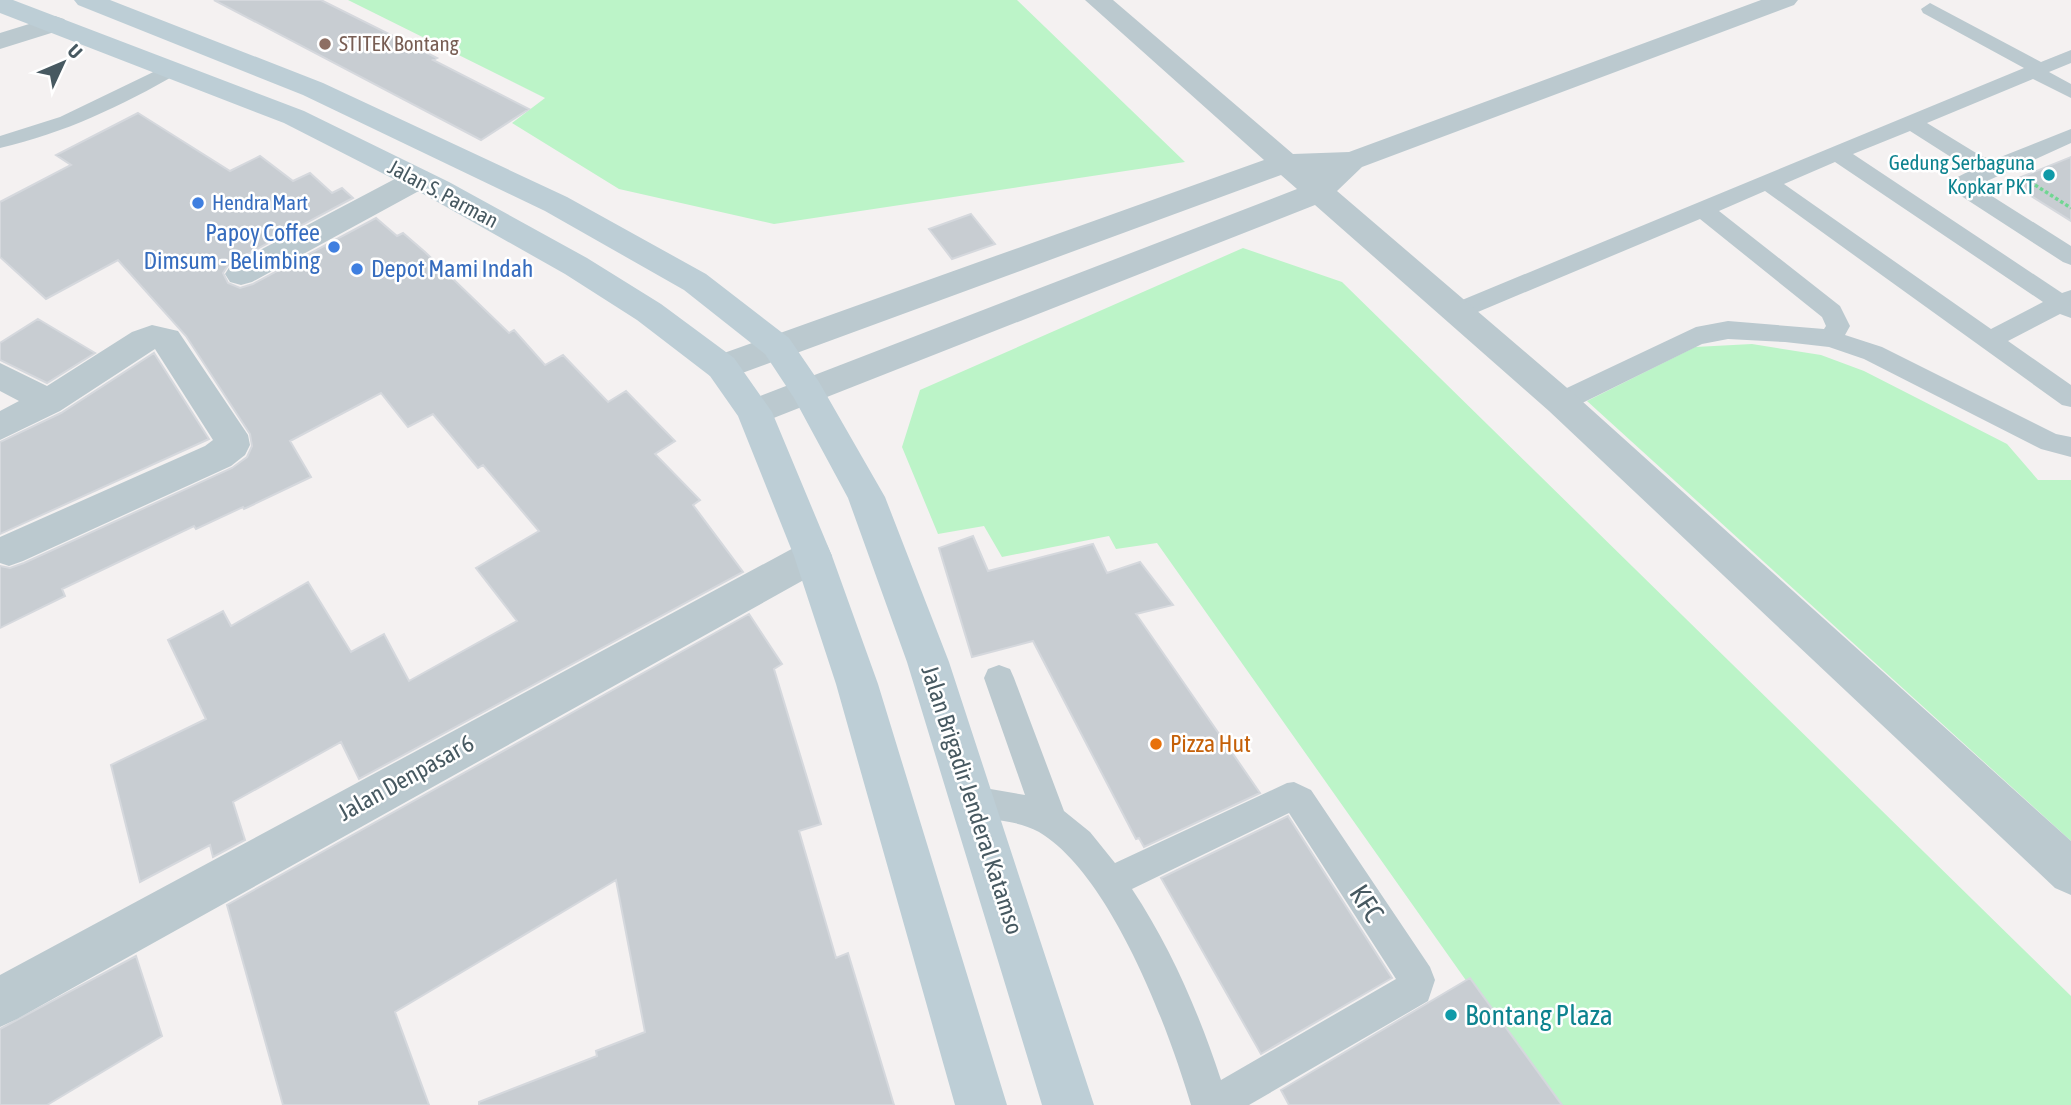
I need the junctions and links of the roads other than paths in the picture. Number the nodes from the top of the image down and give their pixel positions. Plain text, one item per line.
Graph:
1 (87, 0) edge
2 (1098, 0) edge
3 (1785, 0) edge
4 (0, 4) edge
5 (1930, 9) dead end
6 (55, 24) junction
7 (0, 41) edge
8 (2071, 56) edge
9 (172, 69) junction
10 (2037, 71) junction
11 (2071, 92) edge
12 (1912, 123) junction
13 (2071, 135) edge
14 (0, 142) edge
15 (1838, 154) junction
16 (1352, 161) junction
17 (1285, 163) junction
18 (1995, 167) junction
19 (418, 179) junction
20 (1768, 183) junction
21 (1317, 192) junction
22 (1703, 210) junction
23 (2071, 257) edge
24 (241, 274) dead end
25 (2068, 303) edge
26 (1458, 311) junction
27 (1831, 339) junction
28 (1989, 340) junction
29 (777, 346) junction
30 (722, 367) junction
31 (0, 375) edge
32 (807, 391) junction
33 (2071, 398) edge
34 (48, 402) junction
35 (1561, 402) junction
36 (754, 412) junction
37 (0, 427) edge
38 (2071, 447) edge
39 (866, 498) joint
40 (9, 550) dead end
41 (813, 556) junction
42 (999, 678) dead end
43 (973, 801) junction
44 (1051, 821) junction
45 (2071, 872) edge
46 (1109, 883) junction
47 (0, 1002) edge
48 (981, 1105) edge
49 (1068, 1105) edge
50 (1211, 1105) edge

1 - 29 main road, Jalan S. Parman
2 - 17 street
3 - 16 street
4 - 6 main road, Jalan S. Parman
5 - 10 lane
6 - 7 street
6 - 9 main road, Jalan S. Parman
8 - 10 lane
9 - 14 lane
9 - 19 main road, Jalan S. Parman
10 - 11 lane
10 - 12 lane
12 - 15 lane
12 - 18 lane
13 - 18 lane
15 - 20 lane
15 - 25 lane
16 - 17 street
16 - 21 street
17 - 21 street
17 - 29 street
18 - 23 lane
19 - 24 street
19 - 30 main road, Jalan S. Parman
20 - 22 lane
20 - 28 lane
21 - 26 street
21 - 32 street
22 - 26 lane
22 - 27 lane
25 - 28 lane
26 - 35 street
27 - 35 lane
27 - 38 lane
28 - 33 lane
29 - 30 street
29 - 32 main road, Jalan S. Parman
30 - 36 main road, Jalan S. Parman
31 - 34 street
32 - 36 street
32 - 39 main road, Jalan S. Parman
34 - 37 street
34 - 40 street
35 - 45 street
36 - 41 main road, Jalan S. Parman
39 - 43 main road, Jalan Brigadir Jenderal Katamso
41 - 47 street, Jalan Denpasar 6
41 - 48 main road
42 - 44 lane
43 - 44 lane
43 - 49 main road, Jalan Brigadir Jenderal Katamso
44 - 46 lane
46 - 50 lane
46 - 50 lane, KFC

